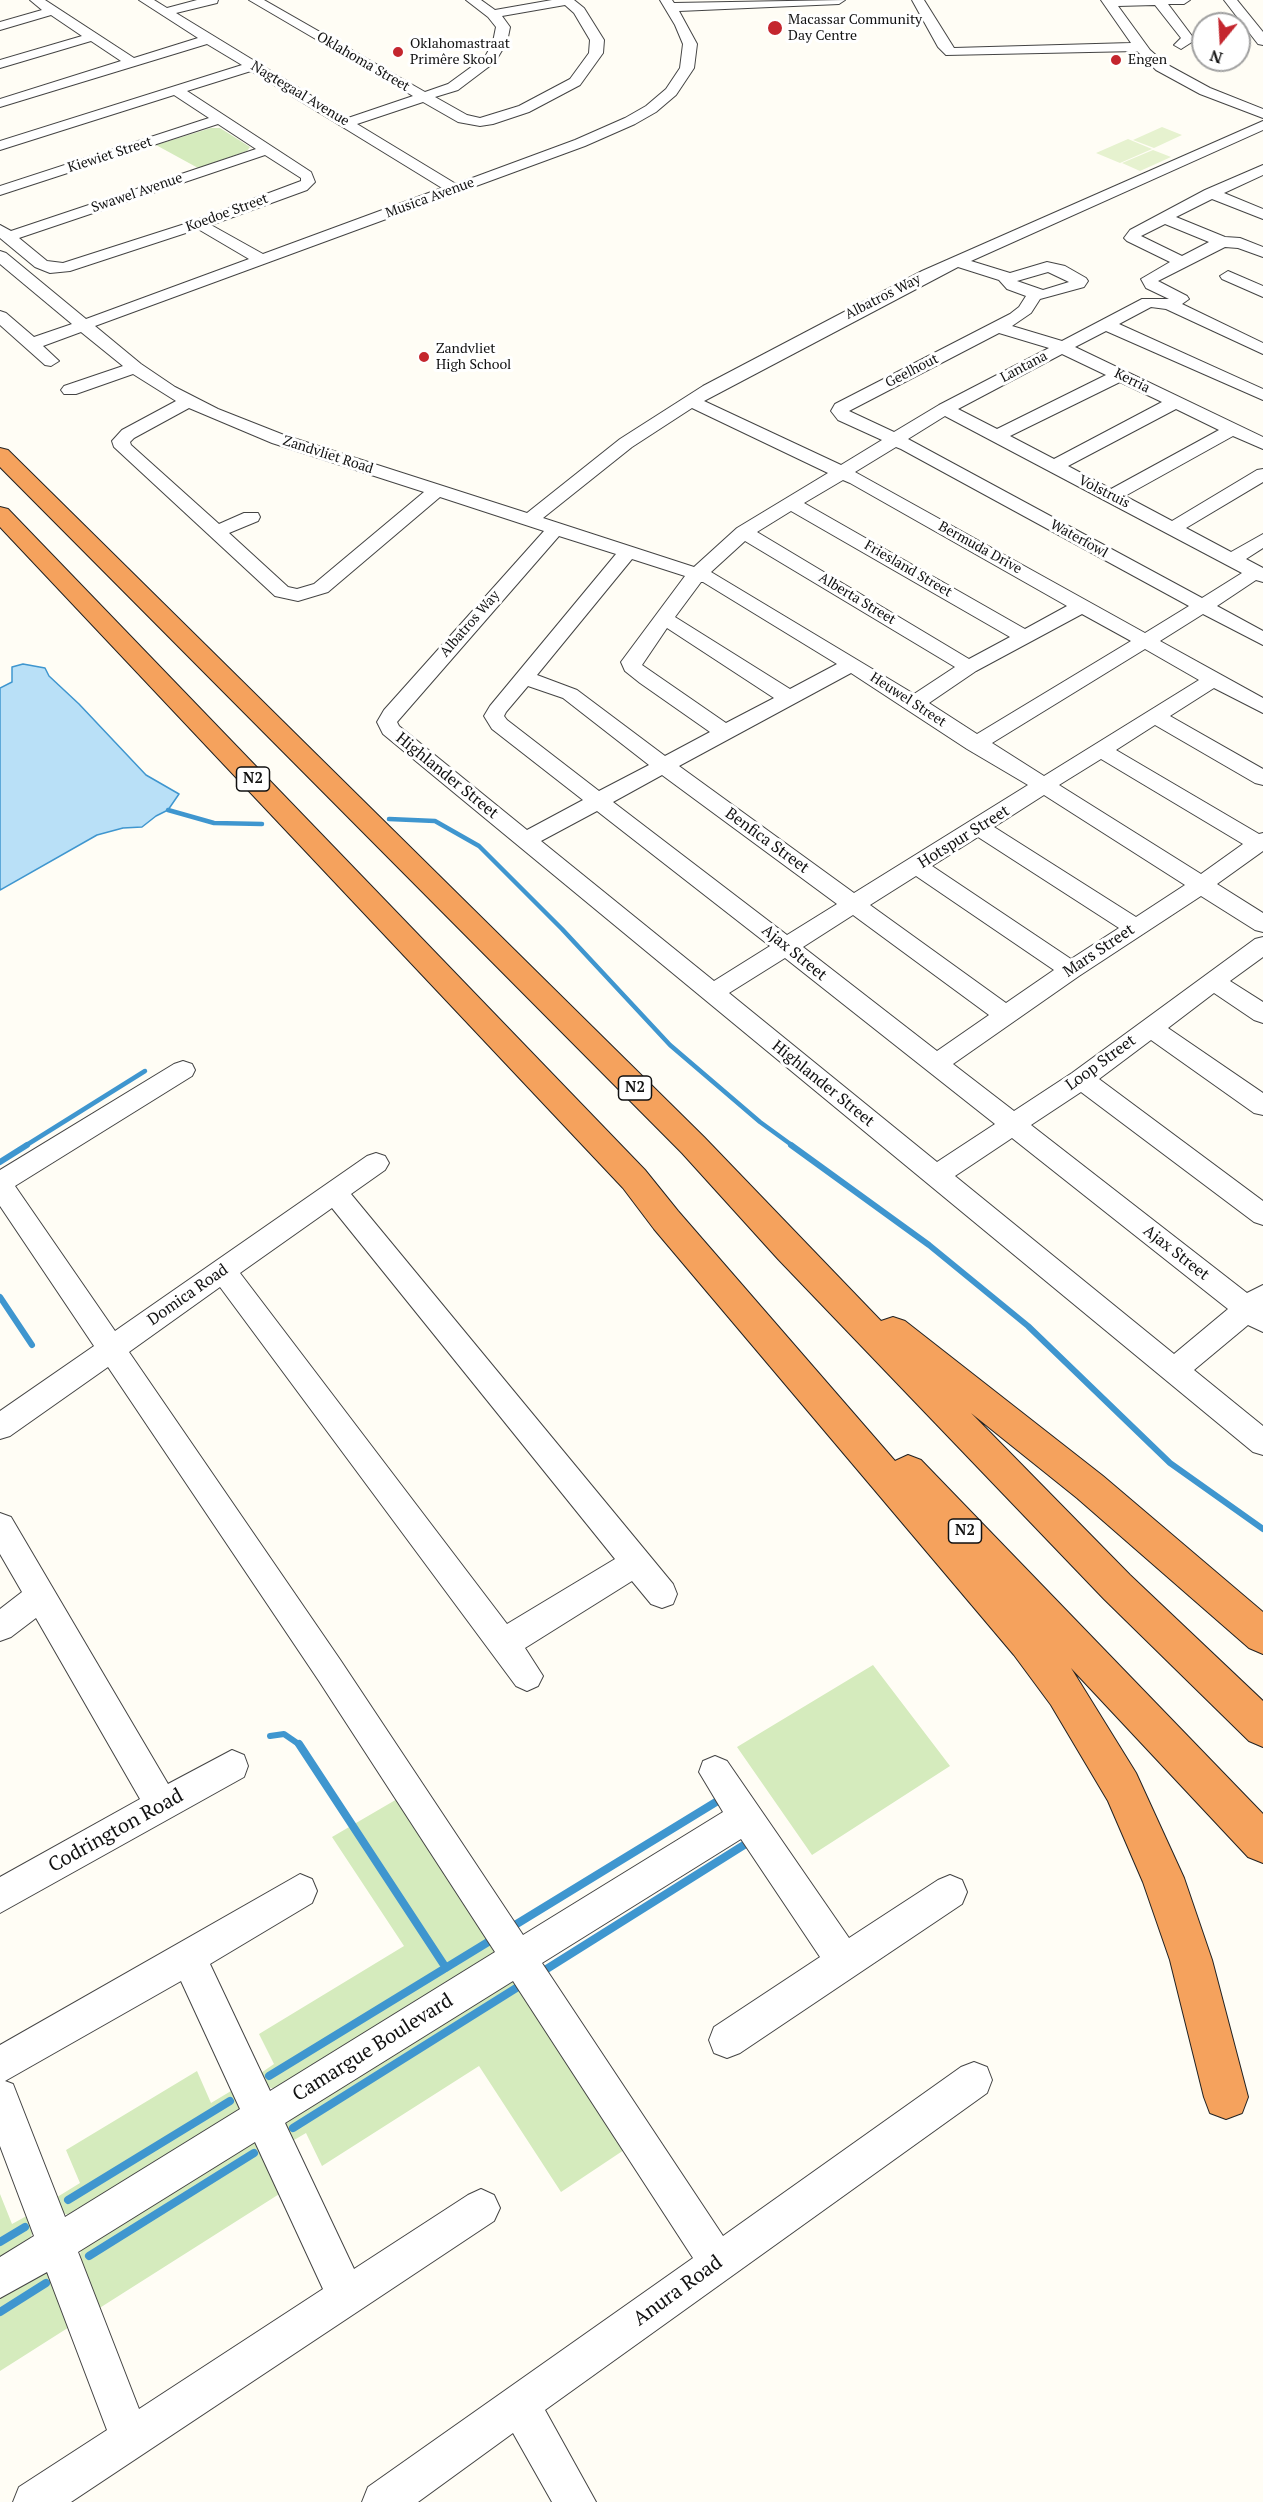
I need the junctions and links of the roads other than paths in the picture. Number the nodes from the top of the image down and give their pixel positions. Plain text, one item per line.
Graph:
1 (36, 0) edge
2 (146, 0) edge
3 (212, 0) edge
4 (255, 0) edge
5 (472, 0) edge
6 (839, 0) edge
7 (918, 0) edge
8 (1184, 0) edge
9 (1230, 0) edge
10 (567, 1) edge
11 (1159, 1) edge
12 (1108, 2) edge
13 (668, 3) edge
14 (52, 11) junction
15 (165, 12) junction
16 (1239, 12) edge
17 (493, 14) junction
18 (1154, 14) dead end
19 (1191, 18) dead end
20 (0, 26) edge
21 (1251, 26) edge
22 (1176, 29) junction
23 (1191, 34) edge
24 (91, 37) junction
25 (1261, 38) edge
26 (209, 39) junction
27 (1140, 47) junction
28 (134, 63) junction
29 (0, 64) edge
30 (252, 66) junction
31 (177, 91) junction
32 (425, 97) junction
33 (0, 103) edge
34 (1263, 114) edge
35 (220, 119) junction
36 (346, 123) junction
37 (1263, 125) edge
38 (0, 146) edge
39 (266, 150) junction
40 (1263, 169) edge
41 (454, 189) junction
42 (0, 191) edge
43 (1210, 193) junction
44 (1263, 214) edge
45 (1165, 218) junction
46 (199, 224) junction
47 (4, 233) edge
48 (1222, 242) junction
49 (1263, 252) edge
50 (0, 256) edge
51 (261, 259) junction
52 (956, 261) junction
53 (1181, 262) junction
54 (1228, 276) dead end
55 (1005, 277) junction
56 (1263, 292) edge
57 (1036, 294) junction
58 (0, 316) edge
59 (83, 324) junction
60 (1105, 324) junction
61 (997, 327) junction
62 (1262, 330) edge
63 (32, 344) junction
64 (1061, 347) junction
65 (1263, 349) edge
66 (51, 361) dead end
67 (135, 368) junction
68 (1120, 375) junction
69 (70, 390) dead end
70 (1263, 395) edge
71 (691, 401) junction
72 (187, 402) junction
73 (1175, 402) junction
74 (945, 409) junction
75 (1233, 429) junction
76 (997, 436) junction
77 (895, 440) junction
78 (1263, 444) edge
79 (0, 454) edge
80 (1055, 466) junction
81 (842, 472) junction
82 (1263, 474) edge
83 (438, 490) junction
84 (1111, 496) junction
85 (790, 503) junction
86 (0, 514) edge
87 (251, 517) dead end
88 (531, 519) junction
89 (556, 528) junction
90 (1173, 528) junction
91 (216, 532) junction
92 (744, 532) junction
93 (1263, 540) edge
94 (368, 549) junction
95 (629, 551) junction
96 (390, 557) dead end
97 (1233, 559) junction
98 (698, 573) junction
99 (1260, 574) edge
100 (1083, 605) junction
101 (1203, 606) junction
102 (664, 618) junction
103 (1025, 637) junction
104 (1263, 639) edge
105 (1148, 641) junction
106 (852, 664) junction
107 (969, 668) junction
108 (524, 678) junction
109 (1214, 680) junction
110 (789, 698) junction
111 (914, 704) junction
112 (1263, 707) edge
113 (1157, 717) junction
114 (387, 722) joint
115 (726, 733) junction
116 (975, 744) junction
117 (1102, 751) junction
118 (663, 765) junction
119 (1263, 778) edge
120 (1044, 786) junction
121 (599, 800) junction
122 (980, 828) junction
123 (525, 840) junction
124 (1260, 841) edge
125 (917, 866) junction
126 (1201, 885) junction
127 (855, 904) junction
128 (1263, 924) edge
129 (1135, 927) junction
130 (1263, 945) edge
131 (787, 947) junction
132 (1071, 970) junction
133 (1214, 982) junction
134 (712, 993) junction
135 (1263, 1014) edge
136 (1005, 1015) junction
137 (1149, 1027) junction
138 (936, 1064) junction
139 (183, 1070) dead end
140 (1081, 1079) junction
141 (1263, 1106) edge
142 (1013, 1125) junction
143 (376, 1163) dead end
144 (936, 1176) junction
145 (0, 1184) edge
146 (334, 1192) junction
147 (1263, 1215) edge
148 (666, 1220) junction
149 (790, 1250) junction
150 (223, 1270) junction
151 (1258, 1309) edge
152 (112, 1348) junction
153 (1173, 1370) junction
154 (0, 1427) edge
155 (1263, 1443) edge
156 (0, 1526) edge
157 (636, 1562) junction
158 (662, 1594) dead end
159 (41, 1596) junction
160 (0, 1627) edge
161 (1263, 1636) edge
162 (503, 1644) junction
163 (527, 1676) dead end
164 (1263, 1728) edge
165 (232, 1766) dead end
166 (715, 1772) dead end
167 (162, 1806) junction
168 (745, 1817) junction
169 (1263, 1843) edge
170 (300, 1892) dead end
171 (950, 1892) dead end
172 (0, 1896) edge
173 (188, 1957) junction
174 (519, 1957) junction
175 (844, 1962) junction
176 (727, 2040) dead end
177 (0, 2065) edge
178 (974, 2080) dead end
179 (0, 2097) edge
180 (1226, 2097) dead end
181 (262, 2116) junction
182 (481, 2208) dead end
183 (56, 2244) junction
184 (718, 2262) junction
185 (0, 2279) edge
186 (347, 2296) junction
187 (519, 2404) junction
188 (130, 2439) junction
189 (34, 2502) edge
190 (383, 2502) edge
191 (575, 2502) edge

1 - 14 street
2 - 15 street, Nagtegaal Avenue
3 - 15 street
4 - 32 street, Oklahoma Street
5 - 17 street
6 - 13 street
7 - 27 street
8 - 11 street
9 - 16 street
10 - 17 street
10 - 32 street, Oklahoma Street
11 - 12 street
11 - 22 street
12 - 27 street
13 - 41 street, Musica Avenue
14 - 20 street
14 - 24 street
15 - 26 street, Nagtegaal Avenue
17 - 32 street
18 - 22 street
19 - 22 street
21 - 25 street
22 - 23 street
24 - 28 street
24 - 29 street
26 - 28 street
26 - 30 street, Nagtegaal Avenue
27 - 34 street
28 - 33 street
30 - 31 street
30 - 36 street, Nagtegaal Avenue
31 - 35 street, Koedoe Street
31 - 38 street
32 - 36 street
35 - 39 street, Koedoe Street
35 - 42 street, Kiewiet Street
36 - 41 street, Nagtegaal Avenue
37 - 52 street, Albatros Way
39 - 46 street, Koedoe Street
39 - 47 street, Swawel Avenue
40 - 43 street
41 - 51 street, Musica Avenue
43 - 44 street
43 - 45 street
45 - 48 street
45 - 53 street
46 - 47 street, Koedoe Street
46 - 51 street
48 - 49 street
48 - 53 street
50 - 59 street, Zandvliet Road
51 - 59 street, Musica Avenue
52 - 55 street
52 - 71 street, Albatros Way
53 - 62 street
54 - 56 street
55 - 57 street
55 - 57 street
57 - 61 street, Geelhout
58 - 63 street
59 - 63 street, Musica Avenue
59 - 67 street, Zandvliet Road
60 - 64 street, Lantana
60 - 65 street, Lantana
60 - 70 street
61 - 64 street, Kerria
61 - 77 street, Geelhout
63 - 66 street
64 - 68 street, Kerria
64 - 74 street, Lantana
67 - 69 street
67 - 72 street, Zandvliet Road
68 - 73 street, Kerria
68 - 76 street
71 - 81 street, Bermuda Drive
71 - 88 street, Albatros Way
72 - 83 street, Zandvliet Road
72 - 91 street
73 - 75 street, Kerria
73 - 80 street
74 - 76 street, Volstruis
74 - 77 street, Lantana
75 - 78 street, Kerria
75 - 84 street
76 - 80 street, Volstruis
77 - 81 street, Lantana
77 - 101 street, Waterfowl
79 - 149 highway, N2
80 - 84 street, Volstruis
81 - 85 street, Lantana
81 - 100 street, Bermuda Drive
82 - 90 street
83 - 88 street, Zandvliet Road
83 - 94 street
84 - 90 street, Volstruis
85 - 92 street, Lantana
85 - 103 street, Friesland Street
86 - 148 highway, N2
87 - 91 street
88 - 89 street, Heuwel Street
89 - 95 street, Heuwel Street
89 - 114 street, Albatros Way
90 - 97 street, Volstruis
91 - 94 street
92 - 98 street, Lantana
92 - 107 street, Alberta Street
93 - 97 street
94 - 96 street
95 - 98 street, Heuwel Street
95 - 108 street, Ajax Street
97 - 99 street, Volstruis
98 - 102 street, Lantana
98 - 106 street, Heuwel Street
99 - 101 street
100 - 103 street
100 - 105 street, Bermuda Drive
101 - 104 street, Waterfowl
101 - 105 street
102 - 110 street
102 - 115 street, Lantana
103 - 107 street
105 - 109 street, Bermuda Drive
105 - 116 street
106 - 110 street
106 - 111 street, Heuwel Street
107 - 111 street
108 - 118 street, Benfica Street
108 - 121 street, Ajax Street
109 - 112 street, Bermuda Drive
109 - 113 street, Hotspur Street
110 - 115 street
111 - 116 street, Heuwel Street
113 - 117 street, Hotspur Street
113 - 119 street
114 - 123 street, Highlander Street
115 - 118 street
116 - 120 street, Heuwel Street
117 - 120 street, Hotspur Street
117 - 124 street
118 - 121 street
118 - 127 street, Benfica Street
120 - 122 street, Hotspur Street
120 - 126 street, Heuwel Street
121 - 123 street
121 - 131 street, Ajax Street
122 - 125 street, Hotspur Street
122 - 129 street
123 - 134 street, Highlander Street
124 - 126 street, Mars Street
125 - 127 street, Hotspur Street
125 - 132 street
126 - 128 street, Heuwel Street
126 - 129 street, Mars Street
127 - 131 street, Hotspur Street
127 - 136 street, Benfica Street
129 - 132 street, Mars Street
130 - 133 street, Loop Street
131 - 134 street, Hotspur Street
131 - 138 street, Ajax Street
132 - 136 street, Mars Street
133 - 135 street
133 - 137 street, Loop Street
134 - 144 street, Highlander Street
136 - 138 street, Mars Street
137 - 140 street, Loop Street
137 - 141 street
138 - 142 street, Ajax Street
139 - 145 street
140 - 142 street, Loop Street
140 - 147 street
142 - 144 street, Loop Street
142 - 151 street, Ajax Street
143 - 146 street, Domica Road
144 - 153 street, Highlander Street
145 - 152 street
146 - 150 street, Domica Road
146 - 157 street
148 - 169 highway, N2
148 - 180 highway
149 - 161 highway
149 - 164 highway, N2
150 - 152 street, Domica Road
150 - 162 street
151 - 153 street
152 - 154 street, Domica Road
152 - 174 street
153 - 155 street, Highlander Street
156 - 159 street
157 - 158 street
157 - 162 street
159 - 160 street
159 - 167 street
162 - 163 street
165 - 167 street, Codrington Road
166 - 168 street
167 - 172 street, Codrington Road
168 - 174 street, Camargue Boulevard
168 - 175 street
170 - 173 street
171 - 175 street
173 - 177 street
173 - 181 street
174 - 181 street, Camargue Boulevard
174 - 184 street
175 - 176 street
178 - 184 street, Anura Road
179 - 183 street
181 - 183 street, Camargue Boulevard
181 - 186 street
182 - 186 street
183 - 185 street, Camargue Boulevard
183 - 188 street
184 - 187 street, Anura Road
186 - 188 street
187 - 190 street, Anura Road
187 - 191 street
188 - 189 street

